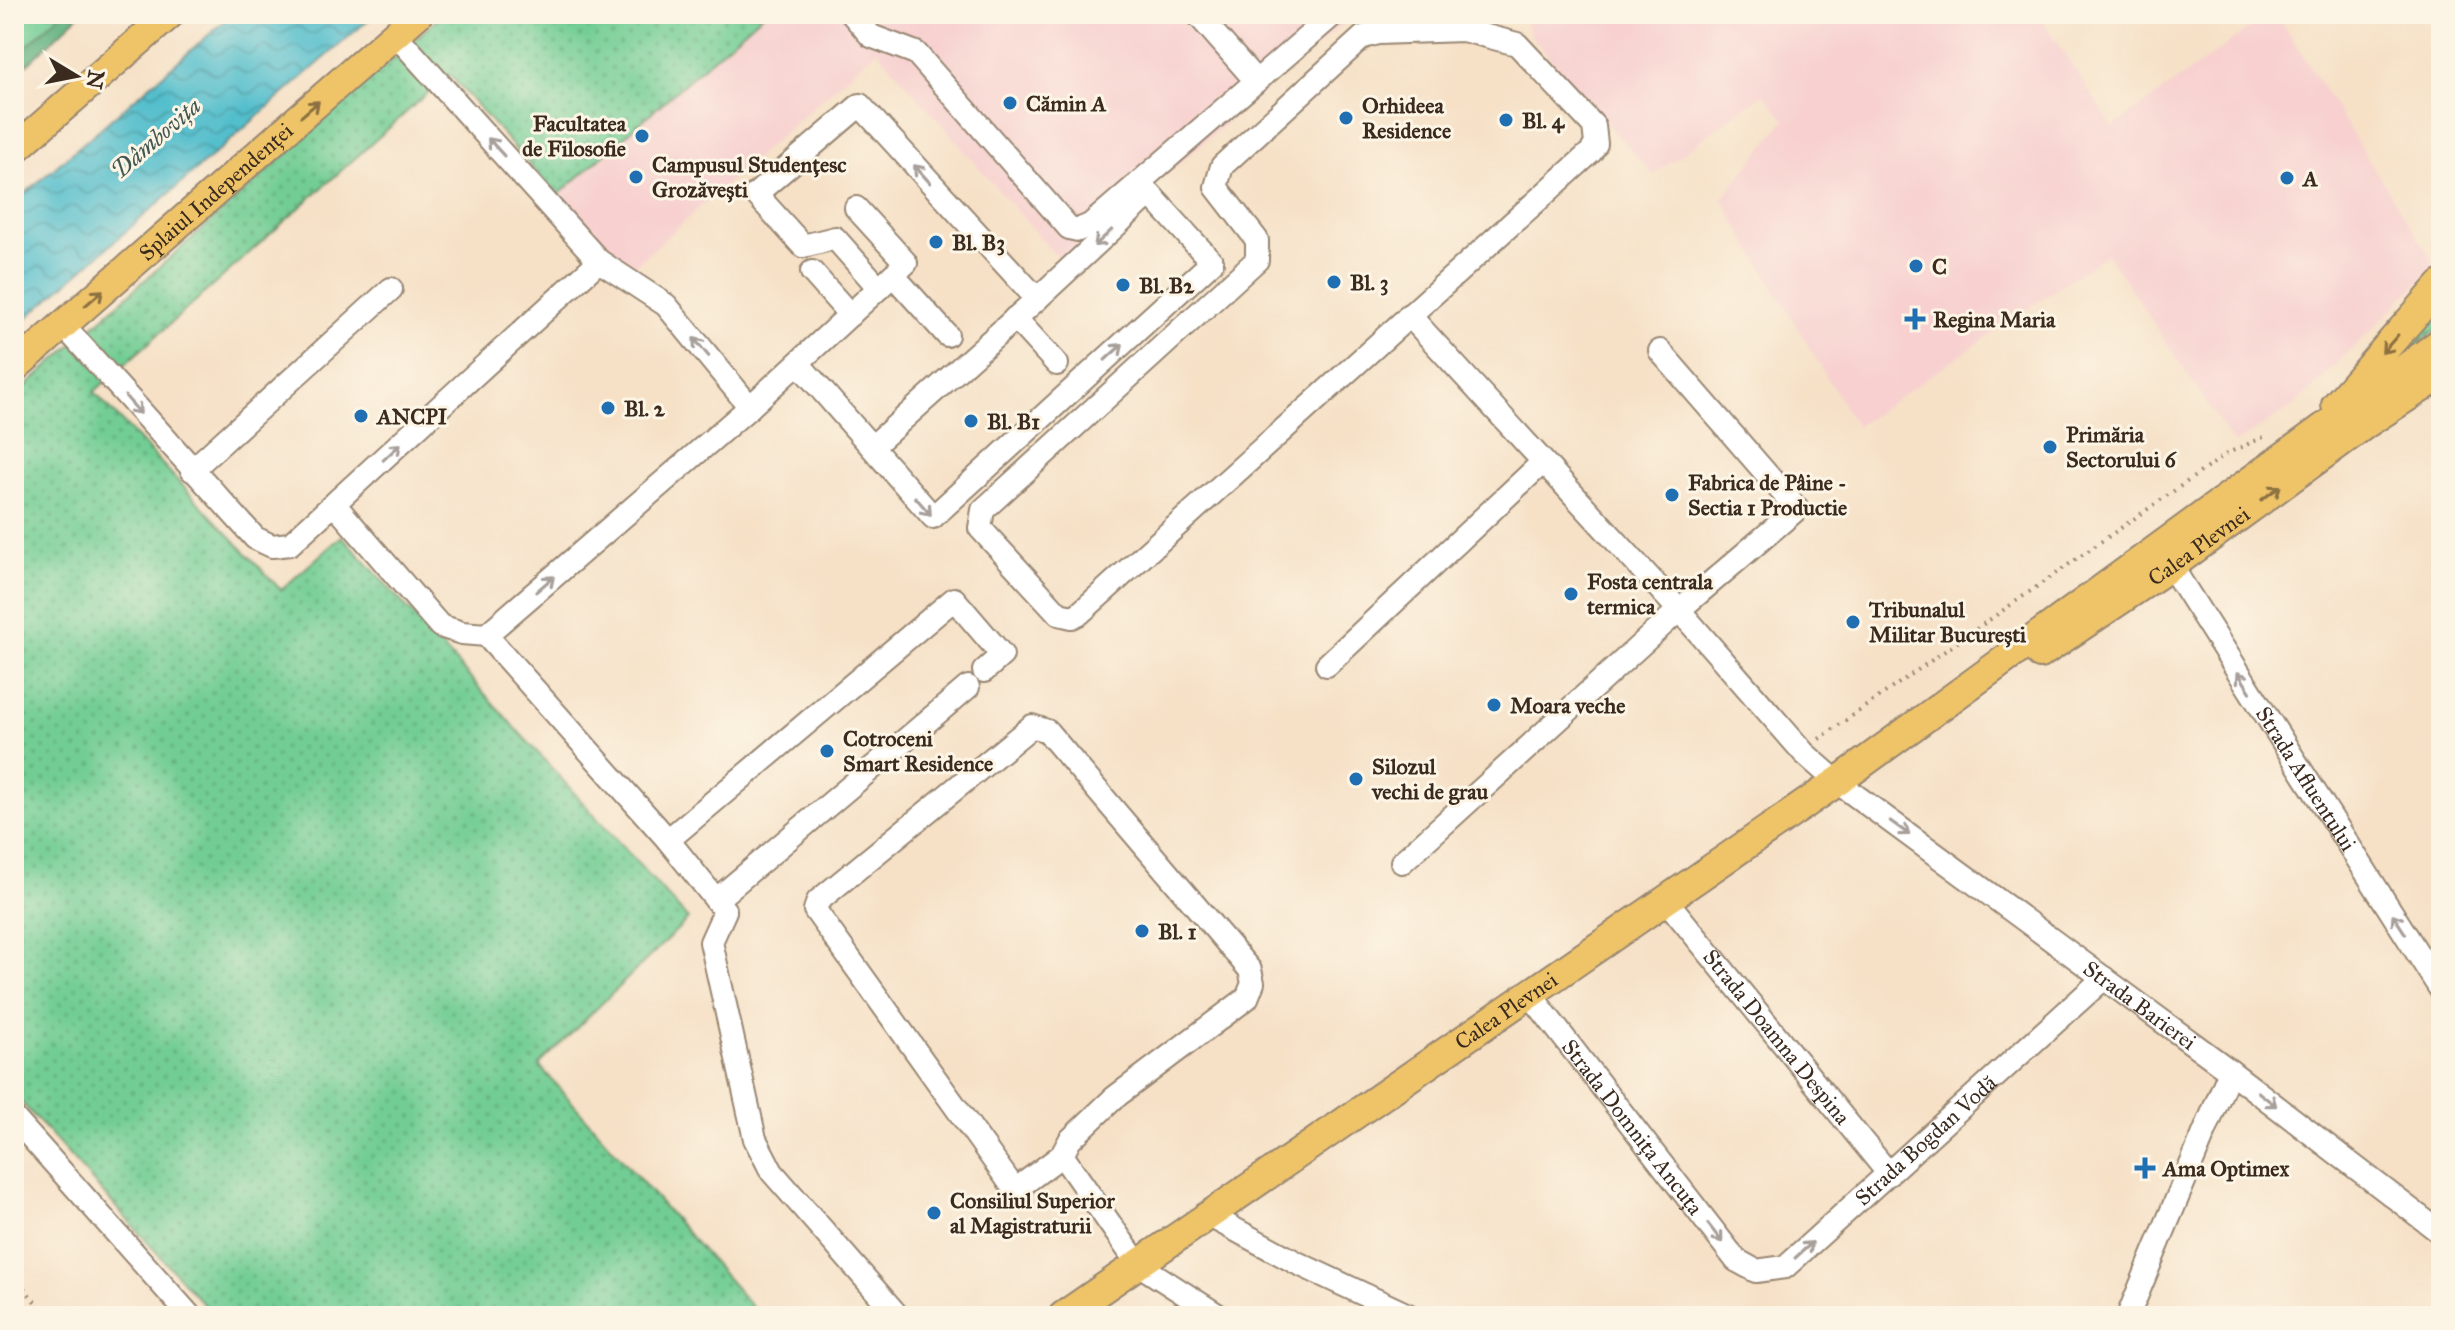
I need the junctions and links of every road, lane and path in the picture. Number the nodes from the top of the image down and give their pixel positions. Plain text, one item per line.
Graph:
1 (418, 14) edge
2 (852, 14) edge
3 (1202, 14) edge
4 (1334, 14) edge
5 (166, 15) edge
6 (395, 34) junction
7 (1256, 81) junction
8 (14, 150) edge
9 (856, 208) dead end
10 (599, 261) junction
11 (812, 272) dead end
12 (886, 281) junction
13 (2441, 285) edge
14 (391, 289) dead end
15 (1037, 299) junction
16 (850, 315) junction
17 (1409, 315) junction
18 (1015, 318) junction
19 (63, 325) junction
20 (947, 335) dead end
21 (2441, 342) edge
22 (1660, 351) dead end
23 (2441, 351) edge
24 (798, 363) junction
25 (1057, 364) dead end
26 (14, 368) edge
27 (2441, 375) edge
28 (750, 407) junction
29 (2367, 423) junction
30 (2290, 436) junction
31 (872, 447) junction
32 (1543, 462) junction
33 (192, 470) junction
34 (335, 505) junction
35 (2171, 566) junction
36 (1679, 610) junction
37 (486, 635) junction
38 (1327, 665) dead end
39 (1948, 704) junction
40 (1802, 751) junction
41 (1837, 782) junction
42 (668, 840) junction
43 (1402, 862) dead end
44 (716, 900) junction
45 (1666, 900) junction
46 (2104, 978) junction
47 (2441, 990) edge
48 (1530, 994) junction
49 (2230, 1071) junction
50 (14, 1118) edge
51 (1062, 1155) junction
52 (1889, 1174) junction
53 (1208, 1215) junction
54 (2441, 1233) edge
55 (1736, 1260) joint
56 (1138, 1264) junction
57 (14, 1275) edge
58 (1080, 1312) edge
59 (2130, 1315) edge
60 (46, 1316) edge
61 (190, 1316) edge
62 (898, 1316) edge
63 (1219, 1316) edge
64 (1410, 1316) edge

1 - 6 main road, Splaiul Independenței
2 - 7 street
3 - 7 street
4 - 7 street
5 - 8 main road
10 -> 6 street
19 -> 6 main road, Splaiul Independenței
9 - 12 street
28 -> 10 street
34 -> 10 street
11 - 16 street
15 -> 12 street
12 - 16 street
12 - 20 street
13 -> 30 main road, Calea Plevnei
14 - 33 street
15 - 18 street
31 -> 15 street
16 - 24 street
17 - 17 street
17 - 32 street, Strada Barierei
18 - 25 street
18 - 31 street
19 - 26 main road, Splaiul Independenței
19 -> 33 street
21 - 30 main road, Calea Plevnei
22 - 36 street
23 - 29 main road
24 - 28 street
24 - 31 street
27 - 29 main road, Calea Plevnei
37 -> 28 street
35 -> 29 main road, Calea Plevnei
30 - 39 main road, Calea Plevnei
30 - 40 path
32 - 36 street, Strada Barierei
32 - 38 street
33 - 34 street
34 - 37 street
35 - 39 main road, Calea Plevnei
47 -> 35 street, Strada Afluentului
36 - 40 street, Strada Barierei
36 - 43 street
37 - 42 street
39 - 41 main road, Calea Plevnei
40 - 41 street, Strada Barierei
41 - 45 main road, Calea Plevnei
41 -> 46 street, Strada Barierei
42 - 44 street
42 - 44 street
44 - 62 street
45 - 48 main road, Calea Plevnei
45 - 52 street, Strada Doamna Despina
46 - 49 street, Strada Barierei
46 - 52 street, Strada Bogdan Vodă
48 - 53 main road, Calea Plevnei
48 -> 55 street, Strada Domnița Ancuța
49 -> 54 street, Strada Barierei
49 - 59 street
50 - 61 street
51 - 51 street
51 - 56 street
55 -> 52 street, Strada Bogdan Vodă
53 - 56 main road, Calea Plevnei
53 - 64 street
56 - 58 main road, Calea Plevnei
56 - 63 street
57 - 60 path

